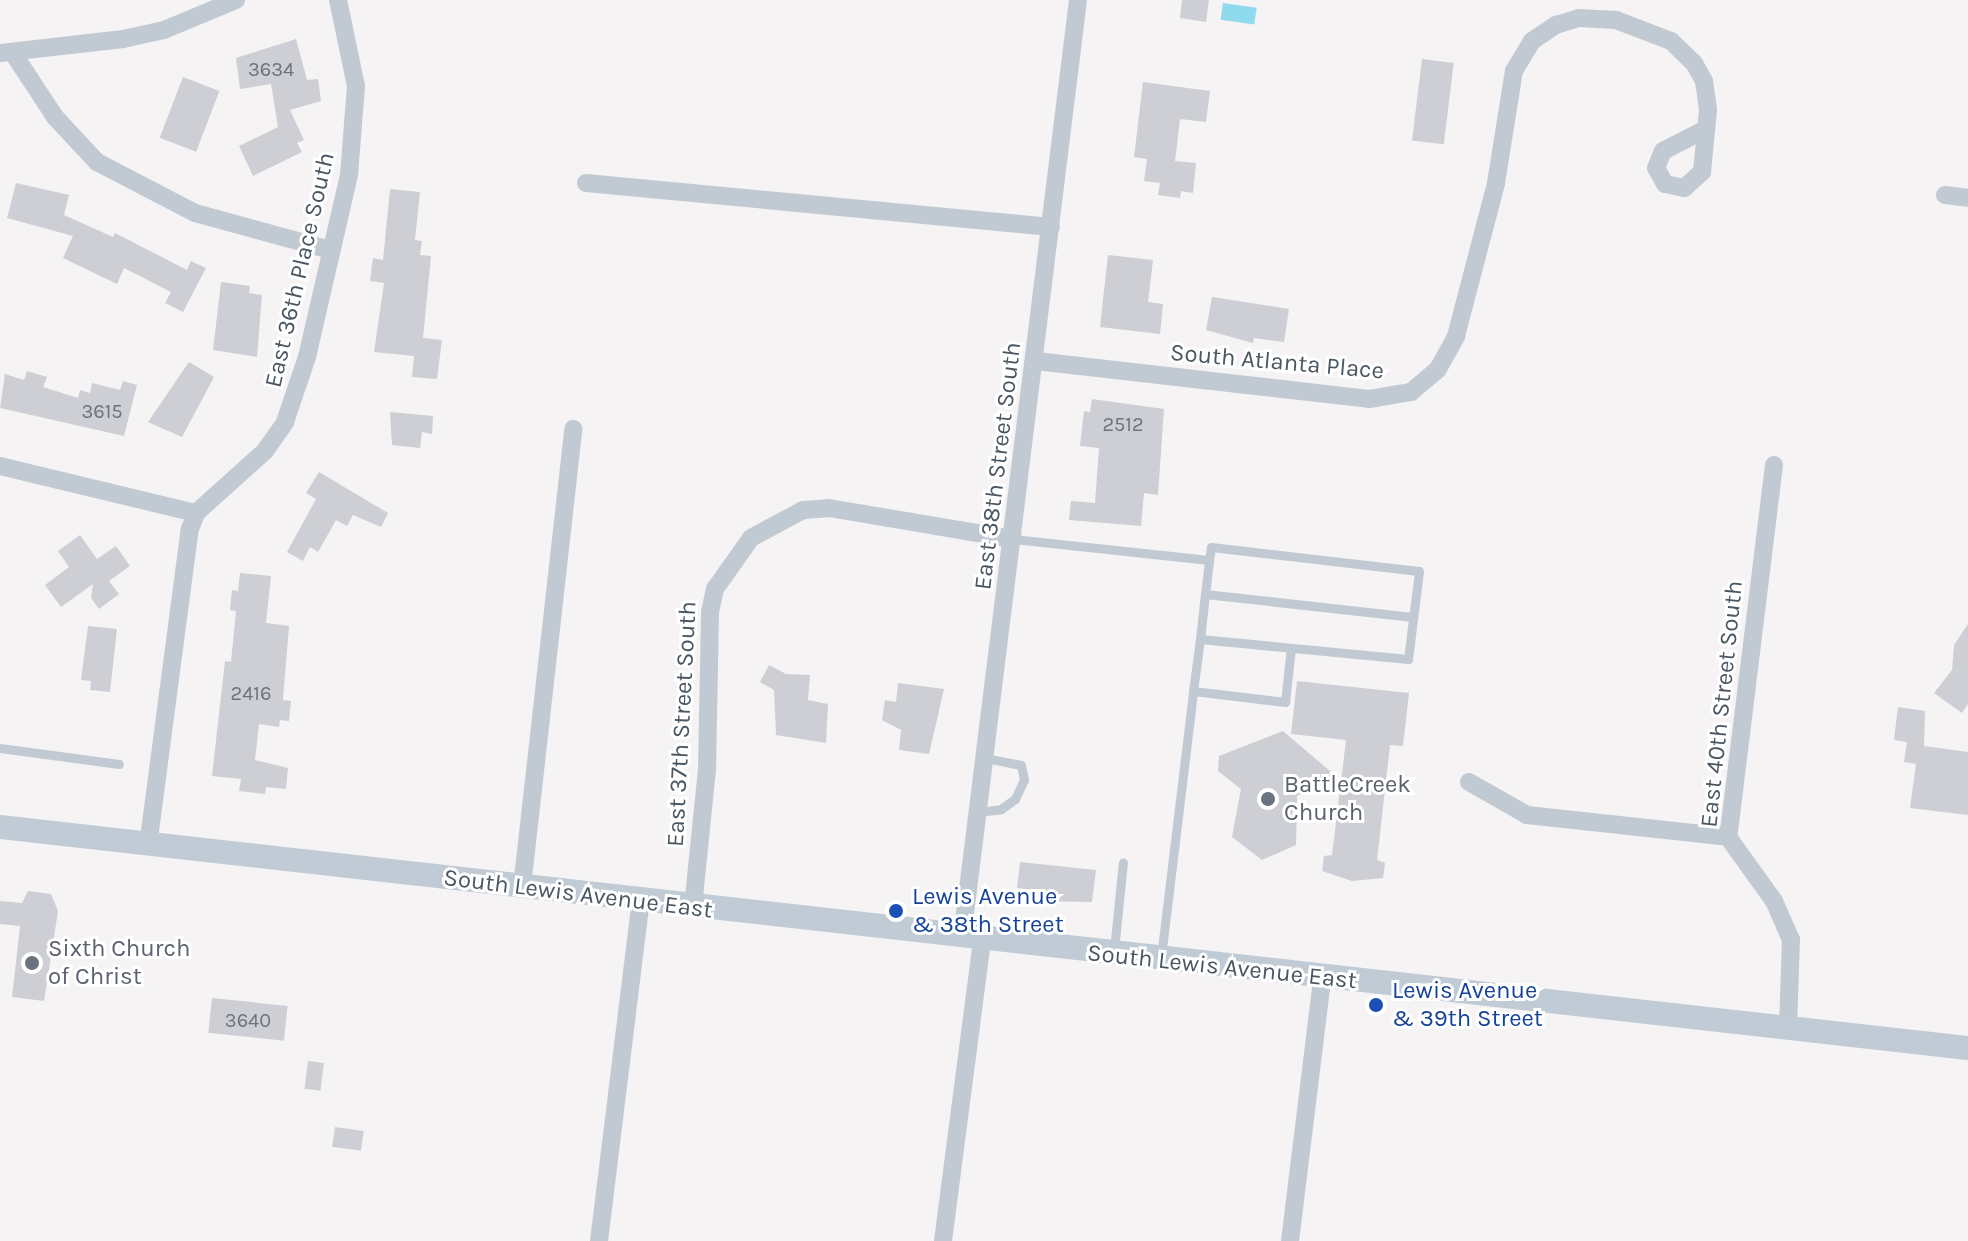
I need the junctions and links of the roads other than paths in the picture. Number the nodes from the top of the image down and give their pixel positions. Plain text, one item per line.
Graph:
1 (236, 0) edge
2 (338, 0) edge
3 (1078, 0) edge
4 (7, 53) edge
5 (1706, 129) dead end
6 (586, 183) dead end
7 (1945, 195) dead end
8 (1968, 198) edge
9 (1051, 227) junction
10 (330, 250) junction
11 (1036, 361) junction
12 (573, 429) dead end
13 (1774, 465) dead end
14 (0, 466) edge
15 (196, 513) junction
16 (1013, 539) junction
17 (1209, 560) junction
18 (1205, 594) junction
19 (1413, 617) junction
20 (1200, 639) junction
21 (1291, 648) junction
22 (1193, 691) junction
23 (0, 748) edge
24 (985, 758) junction
25 (119, 764) dead end
26 (1469, 782) dead end
27 (978, 812) junction
28 (0, 827) edge
29 (1728, 837) junction
30 (148, 846) junction
31 (1123, 862) dead end
32 (522, 887) junction
33 (641, 901) junction
34 (693, 907) junction
35 (972, 940) junction
36 (1113, 955) junction
37 (1161, 960) junction
38 (1322, 979) junction
39 (1788, 1027) junction
40 (1968, 1048) edge
41 (599, 1241) edge
42 (943, 1241) edge
43 (1290, 1241) edge

1 - 4 street
2 - 10 street, East 36th Place South
3 - 9 street, East 38th Street South
4 - 10 street
5 - 11 street, South Atlanta Place
6 - 9 street
7 - 8 street
9 - 11 street, East 38th Street South
10 - 15 street, East 36th Place South
11 - 16 street, East 38th Street South
12 - 32 street
13 - 29 street, East 40th Street South
14 - 15 street
15 - 30 street
16 - 17 lane
16 - 24 street, East 38th Street South
16 - 34 street, East 37th Street South
17 - 18 lane
17 - 19 lane
18 - 19 lane
18 - 20 lane
19 - 21 lane
20 - 21 lane
20 - 22 lane
21 - 22 lane
22 - 37 lane
23 - 25 lane
24 - 27 street, East 38th Street South
24 - 27 lane
26 - 29 street
27 - 35 street, East 38th Street South
28 - 30 main road, South Lewis Avenue East
29 - 39 street, East 40th Street South
30 - 32 main road, South Lewis Avenue East
31 - 36 lane
32 - 33 main road, South Lewis Avenue East
33 - 34 main road, South Lewis Avenue East
33 - 41 street
34 - 35 main road, South Lewis Avenue East
35 - 36 main road, South Lewis Avenue East
35 - 42 street, East 38th Street South
36 - 37 main road, South Lewis Avenue East
37 - 38 main road, South Lewis Avenue East
38 - 39 main road, South Lewis Avenue East
38 - 43 street
39 - 40 main road, South Lewis Avenue East

